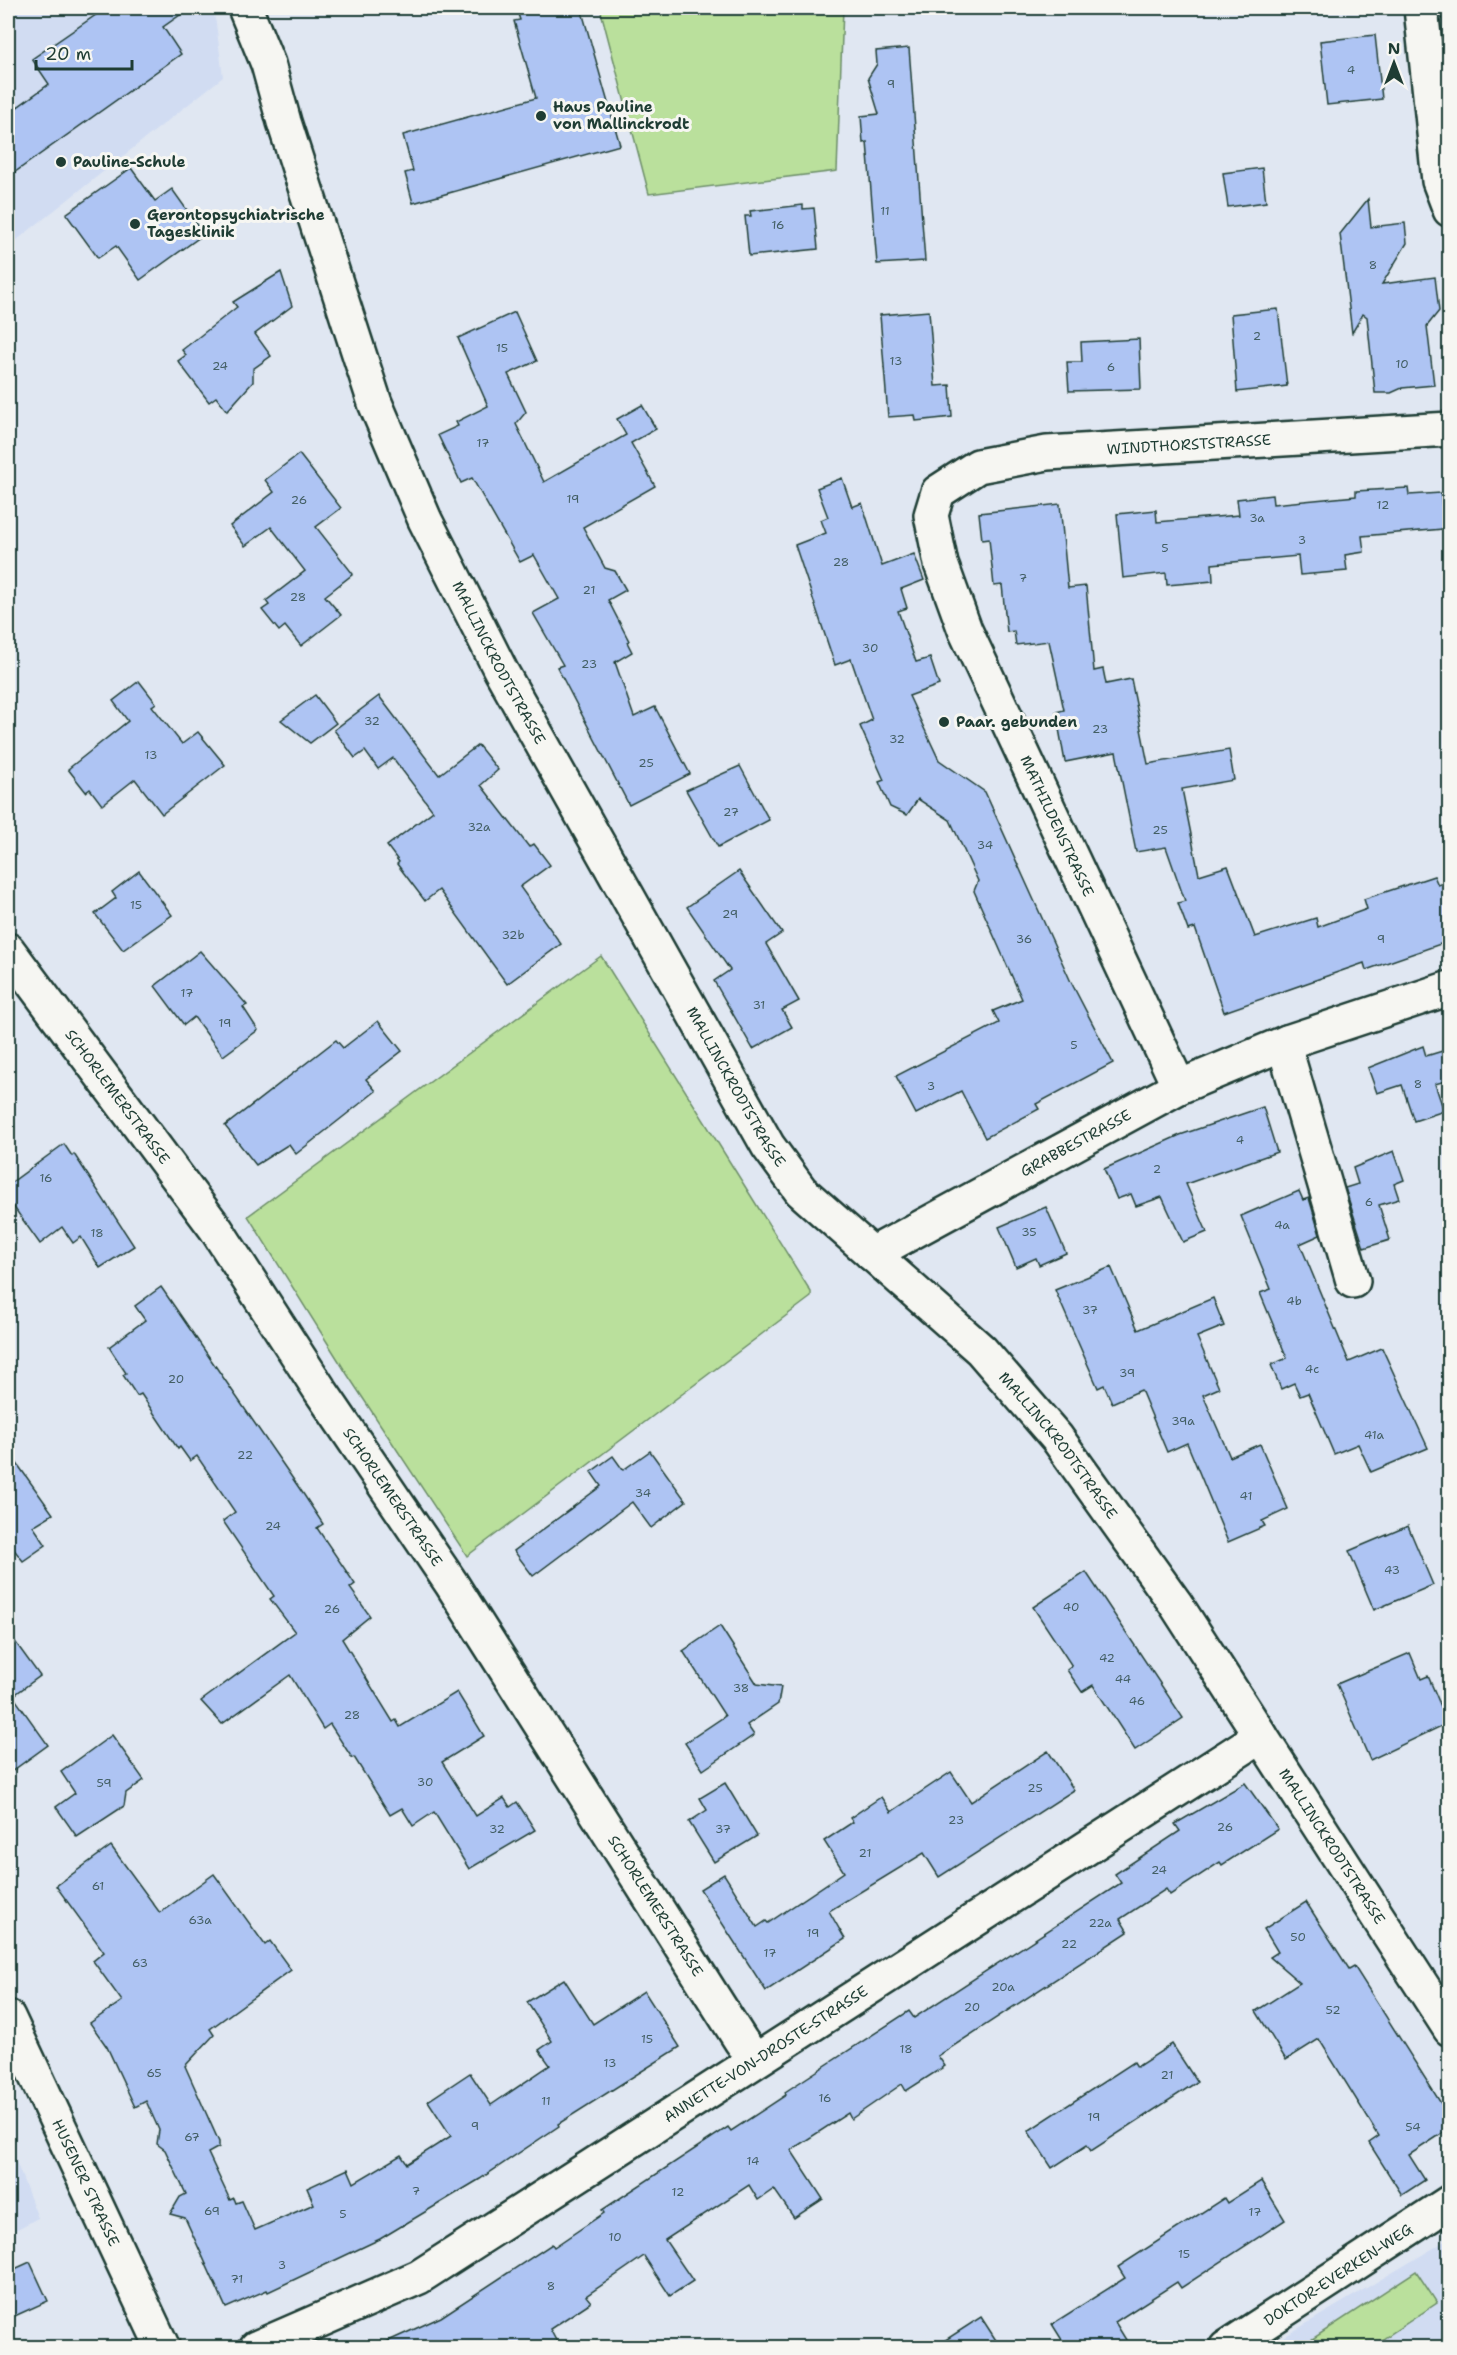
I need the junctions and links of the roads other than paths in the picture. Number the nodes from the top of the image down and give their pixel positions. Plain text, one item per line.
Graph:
1 (245, 8) edge
2 (1421, 8) edge
3 (1449, 210) edge
4 (1449, 429) edge
5 (939, 492) joint
6 (8, 950) edge
7 (1449, 988) edge
8 (1287, 1042) junction
9 (1179, 1087) junction
10 (872, 1254) junction
11 (1353, 1281) dead end
12 (1261, 1736) junction
13 (8, 2017) edge
14 (1449, 2029) edge
15 (755, 2060) junction
16 (1449, 2202) edge
17 (163, 2348) edge
18 (256, 2348) edge
19 (1226, 2348) edge

1 - 10 street, MALLINCKRODTSTRASSE
2 - 3 street
4 - 5 street, WINDTHORSTSTRASSE
5 - 9 street, MATHILDENSTRASSE
6 - 15 street, SCHORLEMERSTRASSE
7 - 8 street, GRABBESTRASSE
8 - 9 street, GRABBESTRASSE
8 - 11 street
9 - 10 street, GRABBESTRASSE
10 - 12 street, MALLINCKRODTSTRASSE
12 - 14 street, MALLINCKRODTSTRASSE
12 - 15 street, ANNETTE-VON-DROSTE-STRASSE
13 - 17 street, HUSENER STRASSE
15 - 18 street, ANNETTE-VON-DROSTE-STRASSE
16 - 19 street, DOKTOR-EVERKEN-WEG

